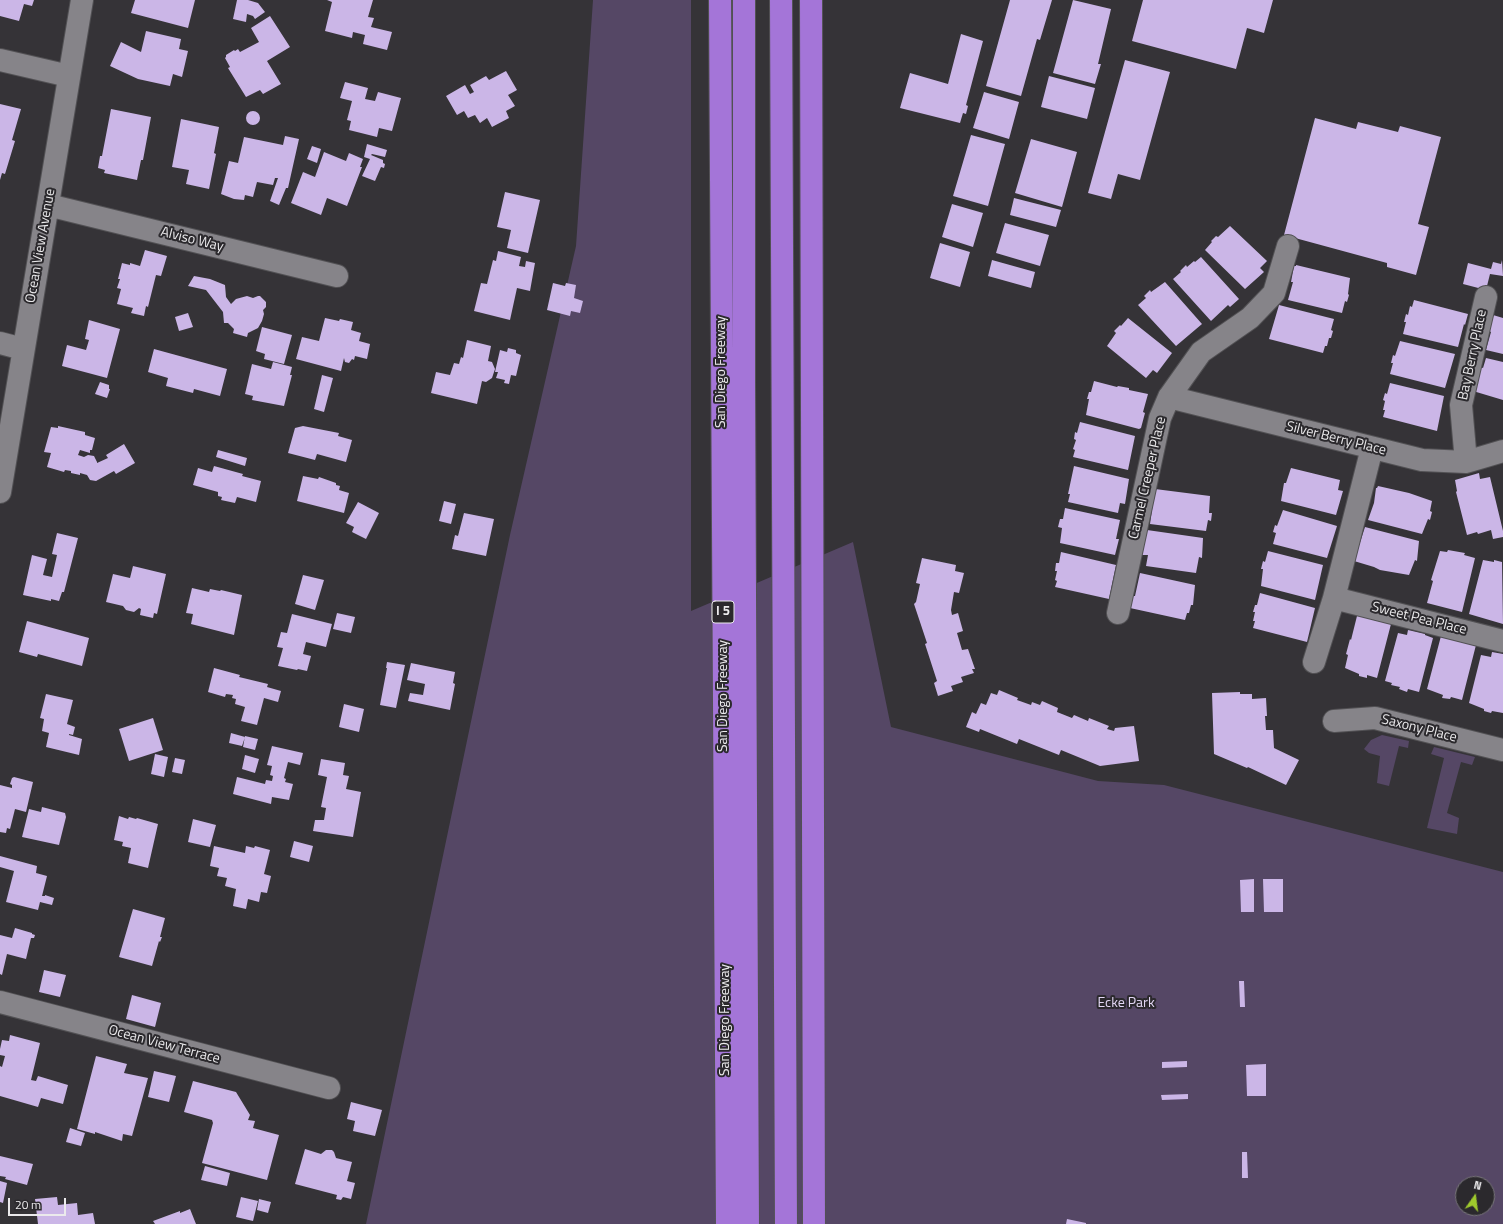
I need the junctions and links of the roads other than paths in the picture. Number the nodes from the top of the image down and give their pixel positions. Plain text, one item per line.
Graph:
1 (82, 0) edge
2 (720, 0) edge
3 (744, 0) edge
4 (781, 0) edge
5 (811, 0) edge
6 (0, 60) edge
7 (69, 76) junction
8 (48, 205) junction
9 (1288, 246) dead end
10 (337, 276) dead end
11 (1486, 297) dead end
12 (0, 343) edge
13 (23, 349) junction
14 (1169, 397) junction
15 (1372, 448) junction
16 (1503, 451) edge
17 (1466, 462) junction
18 (0, 492) edge
19 (1334, 598) junction
20 (1118, 613) dead end
21 (1503, 641) edge
22 (1314, 662) dead end
23 (1334, 721) dead end
24 (1503, 750) edge
25 (0, 1002) edge
26 (329, 1088) dead end
27 (727, 1224) edge
28 (748, 1224) edge
29 (786, 1224) edge
30 (814, 1224) edge

1 - 7 street, Ocean View Avenue
2 - 27 highway, San Diego Freeway / I 5
3 - 28 highway
4 - 29 highway
5 - 30 highway
6 - 7 street
7 - 8 street, Ocean View Avenue
8 - 10 street, Alviso Way
8 - 13 street, Ocean View Avenue
9 - 14 street, Carmel Creeper Place
11 - 17 street, Bay Berry Place
12 - 13 street
13 - 18 street, Ocean View Avenue
14 - 15 street, Silver Berry Place
14 - 20 street, Carmel Creeper Place
15 - 17 street, Silver Berry Place
15 - 19 street
16 - 17 street, Silver Berry Place
19 - 21 street, Sweet Pea Place
19 - 22 street
23 - 24 street, Saxony Place
25 - 26 street, Ocean View Terrace

